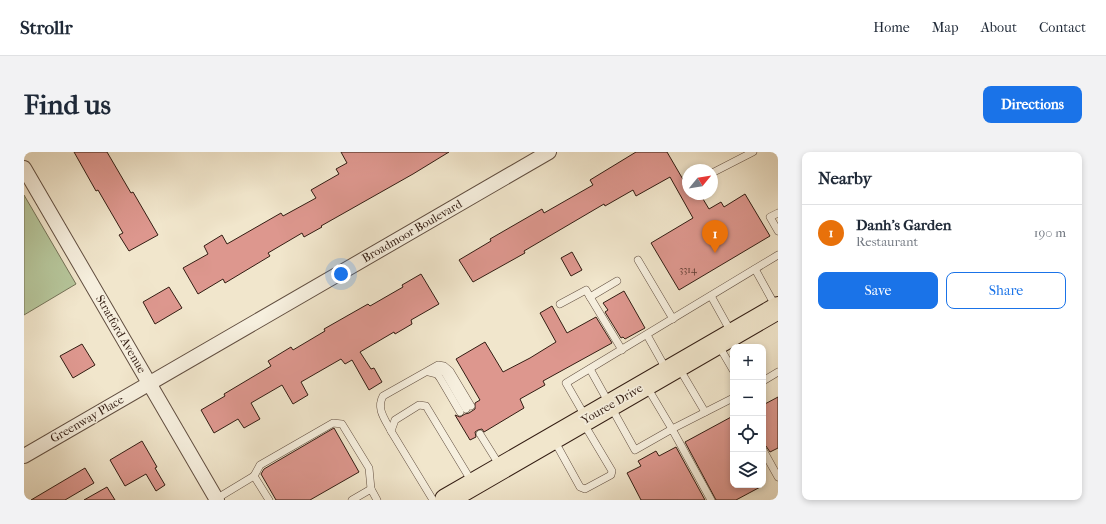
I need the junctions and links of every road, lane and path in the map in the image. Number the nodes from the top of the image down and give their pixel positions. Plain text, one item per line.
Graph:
1 (549, 152) edge
2 (753, 152) edge
3 (24, 168) edge
4 (718, 170) edge
5 (778, 213) edge
6 (778, 231) edge
7 (778, 255) edge
8 (638, 260) dead end
9 (755, 269) junction
10 (617, 281) dead end
11 (711, 296) junction
12 (590, 297) junction
13 (560, 304) dead end
14 (777, 308) edge
15 (673, 319) junction
16 (647, 335) junction
17 (725, 338) junction
18 (622, 350) junction
19 (730, 358) edge
20 (590, 369) junction
21 (672, 369) junction
22 (427, 371) junction
23 (778, 372) edge
24 (765, 380) edge
25 (150, 383) junction
26 (645, 384) junction
27 (730, 400) edge
28 (610, 405) junction
29 (705, 412) junction
30 (584, 420) junction
31 (672, 430) junction
32 (391, 431) junction
33 (553, 438) junction
34 (487, 444) junction
35 (764, 452) edge
36 (24, 456) edge
37 (501, 468) junction
38 (254, 476) junction
39 (778, 477) edge
40 (473, 484) junction
41 (371, 489) junction
42 (216, 500) edge
43 (269, 500) edge
44 (352, 500) edge
45 (377, 500) edge
46 (433, 500) edge
47 (446, 500) edge
48 (711, 500) edge

1 - 25 street, Broadmoor Boulevard
2 - 4 lane
3 - 25 street, Stratford Avenue
5 - 6 lane
7 - 9 lane
8 - 15 lane
9 - 11 lane
9 - 14 lane
10 - 12 lane
11 - 15 lane
11 - 17 lane
12 - 13 lane
12 - 18 lane
14 - 17 main road, Youree Drive
15 - 16 lane
16 - 18 lane
16 - 21 lane
17 - 19 lane
17 - 21 main road, Youree Drive
18 - 20 lane
20 - 28 lane
20 - 30 lane
21 - 26 main road, Youree Drive
21 - 29 lane
22 - 22 lane
22 - 32 lane
23 - 24 lane
25 - 36 street, Greenway Place
25 - 42 street, Stratford Avenue
26 - 28 main road, Youree Drive
26 - 31 lane
27 - 29 lane
28 - 30 main road, Youree Drive
28 - 31 lane
29 - 31 lane
30 - 33 main road, Youree Drive
30 - 33 lane
31 - 48 lane
32 - 40 lane
32 - 46 lane
33 - 37 main road, Youree Drive
34 - 34 lane
34 - 37 lane
35 - 39 lane
37 - 40 main road, Youree Drive
38 - 41 lane
38 - 42 lane
38 - 43 lane
40 - 47 main road, Youree Drive
41 - 44 lane
41 - 45 lane

